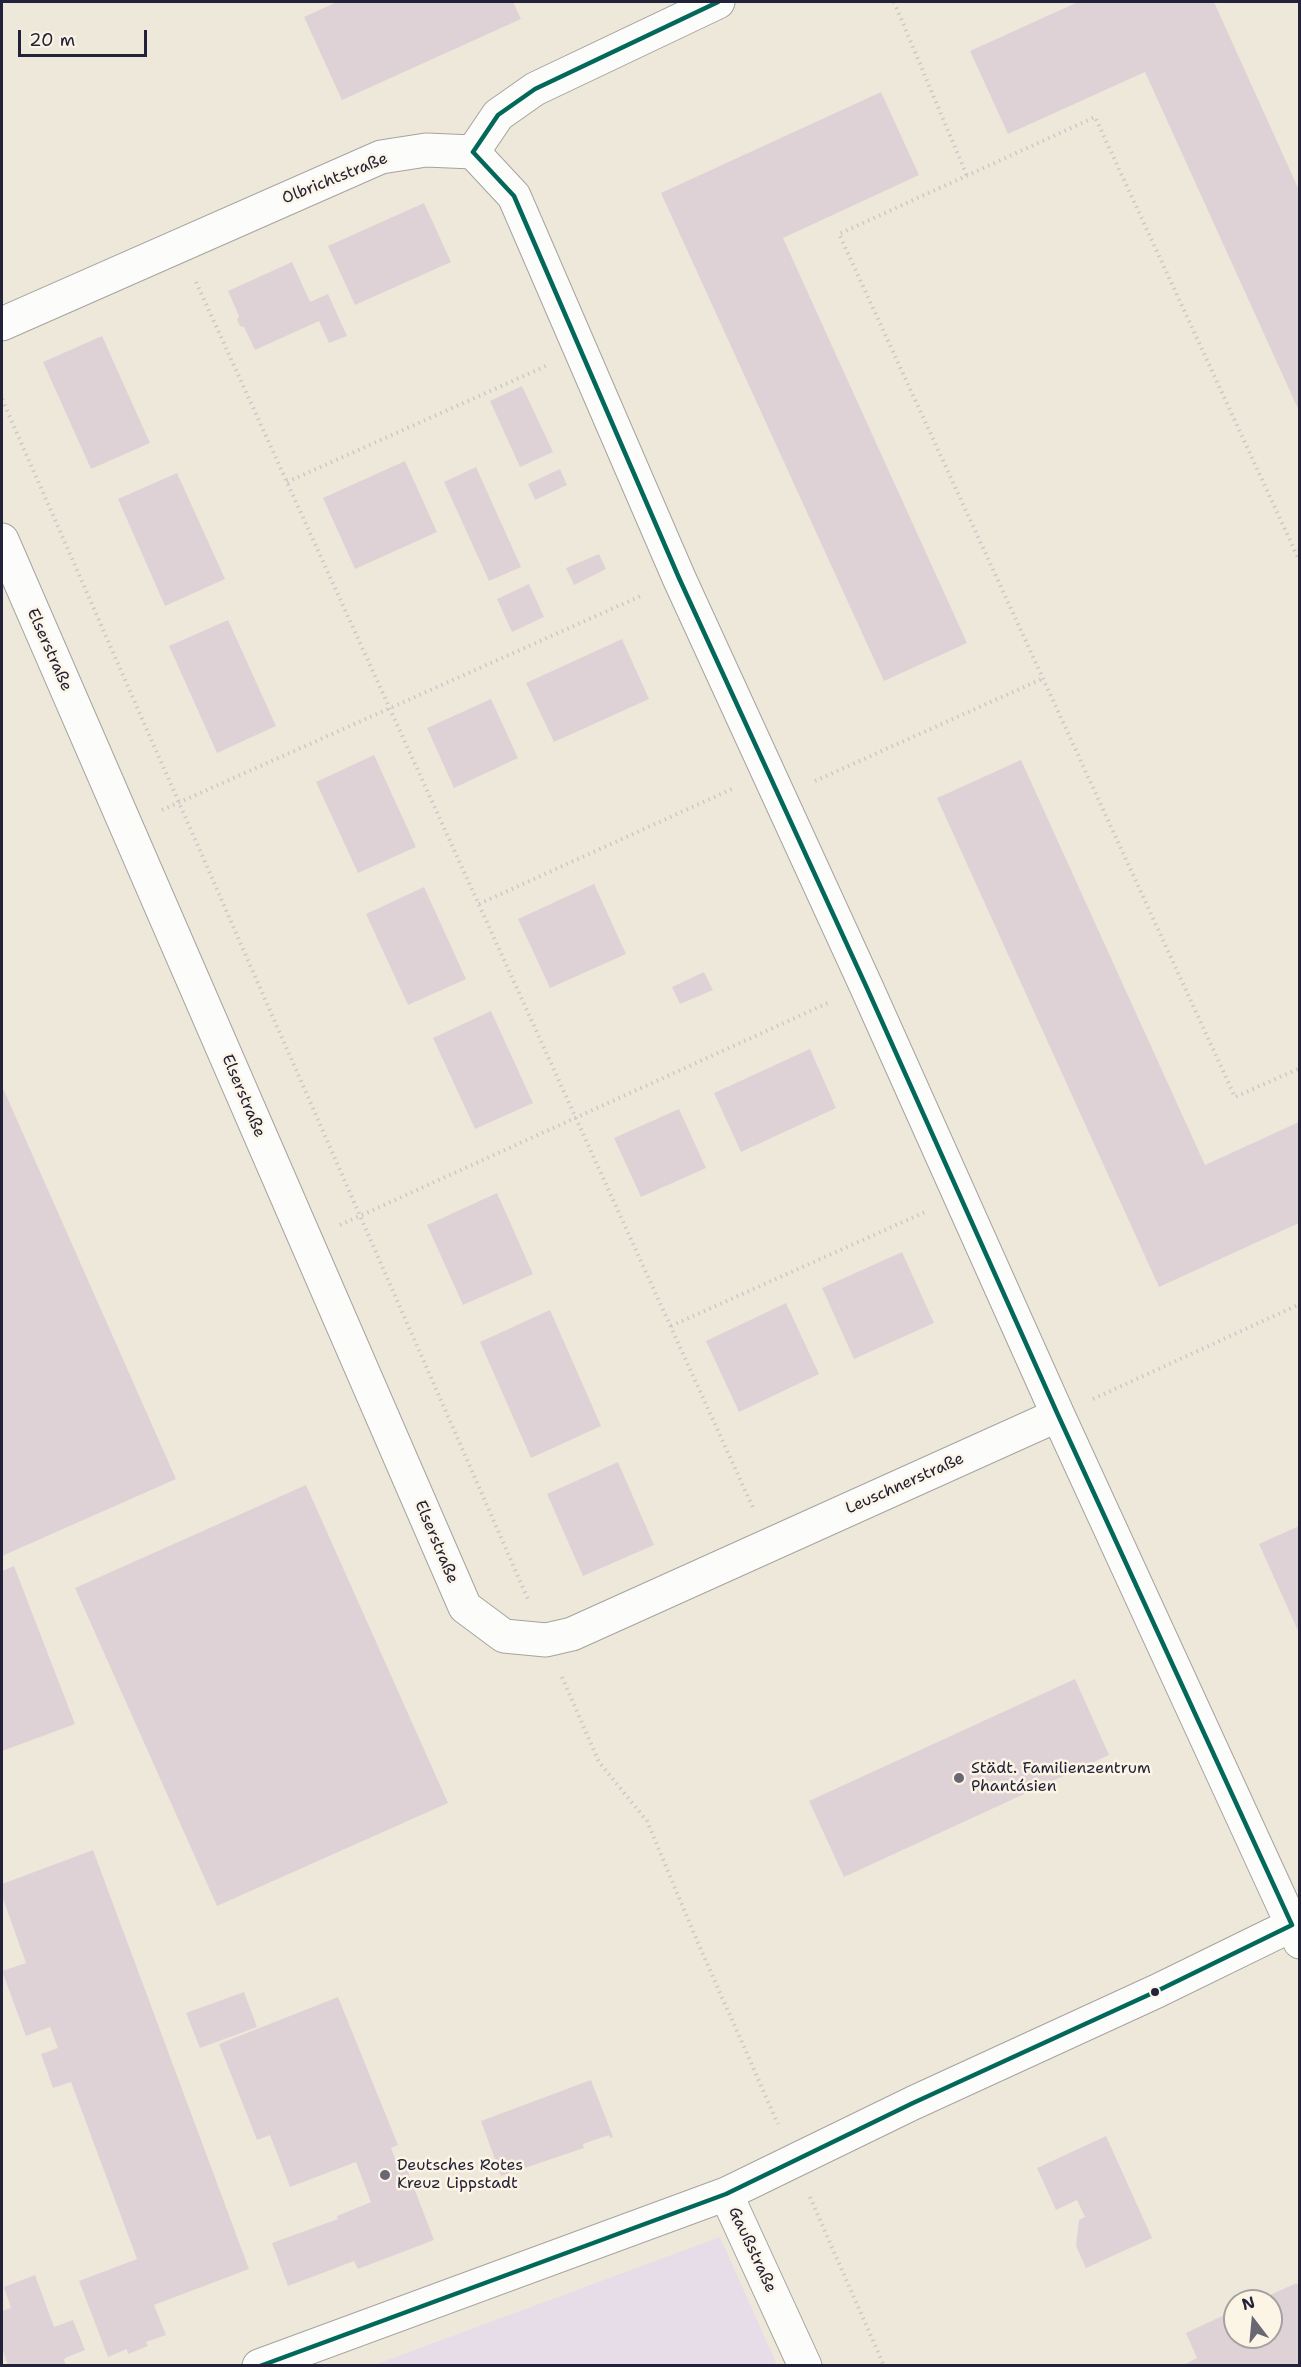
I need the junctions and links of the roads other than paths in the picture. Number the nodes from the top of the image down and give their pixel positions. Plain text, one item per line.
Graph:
1 (718, 2) edge
2 (473, 152) junction
3 (2, 324) edge
4 (2, 540) edge
5 (1058, 1415) junction
6 (504, 1636) joint
7 (1297, 1929) edge
8 (726, 2193) junction
9 (259, 2366) edge
10 (805, 2366) edge

1 - 2 street
2 - 3 street, Olbrichtstraße
2 - 5 street
4 - 6 street, Elserstraße
5 - 6 street, Leuschnerstraße
5 - 7 street
7 - 8 street
8 - 9 street, Gaußstraße
8 - 10 street, Gaußstraße

